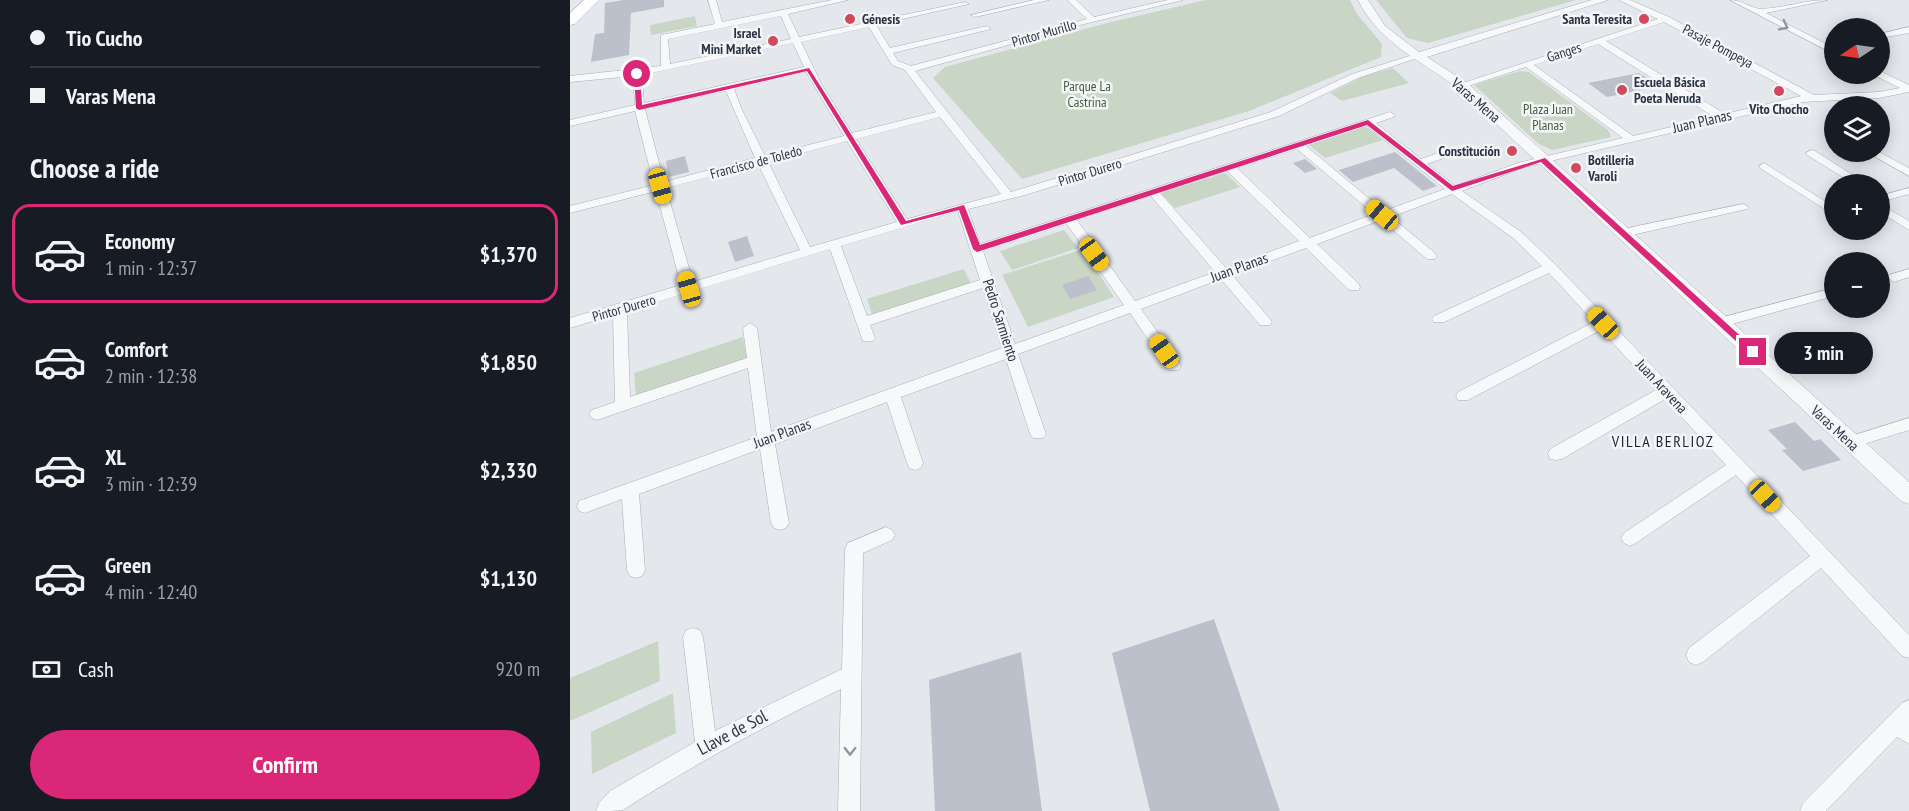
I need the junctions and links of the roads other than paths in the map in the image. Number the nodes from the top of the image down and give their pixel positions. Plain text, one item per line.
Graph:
1 (592, 0) edge
2 (713, 0) edge
3 (843, 0) edge
4 (1045, 0) edge
5 (1071, 0) edge
6 (1141, 0) edge
7 (1179, 0) edge
8 (1363, 0) edge
9 (1603, 0) edge
10 (1623, 0) edge
11 (1734, 0) edge
12 (1824, 0) edge
13 (964, 2) edge
14 (816, 3) edge
15 (1149, 7) junction
16 (783, 12) junction
17 (1758, 12) junction
18 (975, 15) junction
19 (1666, 19) junction
20 (1093, 20) junction
21 (570, 21) edge
22 (871, 24) junction
23 (719, 25) junction
24 (987, 29) junction
25 (1909, 30) edge
26 (1890, 34) edge
27 (798, 40) junction
28 (1600, 40) junction
29 (1824, 44) edge
30 (1001, 46) junction
31 (888, 51) junction
32 (1416, 57) junction
33 (1527, 64) junction
34 (666, 68) junction
35 (809, 69) junction
36 (910, 69) junction
37 (637, 74) junction
38 (570, 79) edge
39 (1890, 80) edge
40 (1462, 85) junction
41 (729, 87) junction
42 (1909, 89) edge
43 (1810, 97) junction
44 (639, 108) junction
45 (942, 113) junction
46 (1390, 115) dead end
47 (1722, 117) junction
48 (1368, 122) junction
49 (570, 123) edge
50 (851, 137) junction
51 (1629, 138) junction
52 (1299, 145) junction
53 (1448, 153) dead end
54 (1811, 153) dead end
55 (1542, 159) junction
56 (763, 160) junction
57 (1420, 162) junction
58 (1890, 162) edge
59 (1764, 166) dead end
60 (1229, 167) junction
61 (1909, 173) edge
62 (1846, 174) edge
63 (660, 186) junction
64 (1452, 189) junction
65 (1909, 191) edge
66 (1153, 192) junction
67 (1008, 196) junction
68 (1890, 201) edge
69 (1824, 205) edge
70 (962, 207) junction
71 (1743, 207) dead end
72 (570, 210) edge
73 (1890, 211) edge
74 (1382, 215) junction
75 (1070, 219) junction
76 (904, 224) junction
77 (1909, 225) edge
78 (1623, 233) junction
79 (1307, 242) junction
80 (835, 245) junction
81 (977, 249) junction
82 (807, 253) junction
83 (1431, 256) dead end
84 (1551, 267) junction
85 (1223, 273) junction
86 (1909, 273) edge
87 (1894, 278) dead end
88 (988, 282) junction
89 (1354, 287) dead end
90 (689, 289) junction
91 (1824, 295) edge
92 (1132, 306) junction
93 (620, 314) junction
94 (1439, 319) dead end
95 (863, 322) junction
96 (1265, 322) dead end
97 (1721, 322) junction
98 (570, 323) edge
99 (1603, 323) junction
100 (750, 328) dead end
101 (868, 338) dead end
102 (1010, 350) junction
103 (754, 361) junction
104 (1174, 366) dead end
105 (1666, 391) junction
106 (892, 393) junction
107 (1463, 396) dead end
108 (623, 405) junction
109 (597, 414) dead end
110 (1909, 424) edge
111 (1038, 434) dead end
112 (765, 440) junction
113 (1851, 442) junction
114 (1556, 454) dead end
115 (915, 463) dead end
116 (1737, 466) junction
117 (630, 489) junction
118 (1909, 495) edge
119 (585, 506) dead end
120 (780, 523) dead end
121 (886, 535) dead end
122 (1630, 538) dead end
123 (1822, 557) junction
124 (636, 570) dead end
125 (693, 637) dead end
126 (1909, 649) edge
127 (1696, 655) dead end
128 (852, 683) junction
129 (1905, 722) edge
130 (706, 746) junction
131 (612, 805) edge
132 (849, 811) edge
133 (1811, 811) edge

1 - 21 main road
2 - 23 street
3 - 14 street
4 - 18 street
5 - 20 street
6 - 15 street
7 - 15 street, Pintor Murillo
8 - 32 street, Varas Mena
9 - 32 street, Pintor Durero
10 - 19 street, Pasaje Pompeya
11 - 17 street
12 - 17 street
13 - 18 street
13 - 22 street
14 - 16 street
15 - 20 street, Pintor Murillo
16 - 23 street
16 - 27 street
17 -> 29 street
18 - 24 street
19 - 28 street, Ganges
19 - 43 street, Pasaje Pompeya
20 - 30 street, Pintor Murillo
22 - 27 street
22 - 31 street
23 - 34 street
24 - 30 street
24 - 31 street
25 - 26 street
27 - 34 street
27 - 35 street
28 - 33 street, Ganges
28 - 47 street
30 - 36 street, Pintor Murillo
31 - 36 street
32 - 40 street, Varas Mena
32 - 67 street, Pintor Durero
33 - 40 street, Ganges
33 - 51 street
34 - 37 street
35 - 41 street
35 - 50 street
36 - 45 street
37 - 38 street
37 - 44 street
39 - 42 street
40 - 55 street, Varas Mena
41 - 44 street
41 - 56 street
42 - 43 street, Juan Planas
43 - 47 street, Juan Planas
44 - 49 street
44 - 63 street
45 - 50 street, Francisco de Toledo
45 - 67 street
46 - 48 street
47 - 51 street, Juan Planas
48 - 52 street
48 - 57 street, Juan Aravena
50 - 56 street, Francisco de Toledo
50 - 76 street
51 - 55 street, Juan Planas
52 - 60 street
52 - 74 street
53 - 57 street
54 - 62 street
55 - 64 street, Juan Planas
55 - 78 street, Varas Mena
56 - 63 street, Francisco de Toledo
56 - 82 street
57 - 64 street, Juan Aravena
58 - 61 street
59 - 69 street
60 - 66 street
60 - 79 street
63 - 72 street, Francisco de Toledo
63 - 90 street
64 - 74 street, Juan Planas
64 - 84 street, Juan Aravena
65 - 68 street
66 - 75 street
66 - 85 street
67 - 70 street, Pintor Durero
70 - 76 street, Pintor Durero
70 - 81 street, Pedro Sarmiento
71 - 78 street
73 - 77 street
74 - 79 street, Juan Planas
74 - 83 street
75 - 81 street
75 - 92 street
76 - 80 street, Pintor Durero
78 - 97 street, Varas Mena
79 - 85 street, Juan Planas
79 - 89 street
80 - 82 street, Pintor Durero
80 - 95 street
81 - 88 street, Pedro Sarmiento
82 - 90 street, Pintor Durero
84 - 94 street
84 - 99 street, Juan Aravena
85 - 92 street, Juan Planas
85 - 96 street
86 - 87 street
88 - 95 street
88 - 102 street, Pedro Sarmiento
90 - 93 street, Pintor Durero
91 - 97 street
92 - 102 street, Juan Planas
92 - 104 street
93 - 98 street, Pintor Durero
93 - 108 street
95 - 101 street
97 - 113 street, Varas Mena
99 - 105 street, Juan Aravena
99 - 107 street
100 - 103 street
102 - 106 street, Juan Planas
102 - 111 street, Pedro Sarmiento
103 - 108 street
103 - 112 street
105 - 114 street
105 - 116 street, Juan Aravena
106 - 112 street, Juan Planas
106 - 115 street
108 - 109 street
110 - 113 street
112 - 117 street, Juan Planas
112 - 120 street
113 - 118 street, Varas Mena
116 - 122 street
116 - 123 street, Juan Aravena
117 - 119 street, Juan Planas
117 - 124 street
121 - 128 street
123 - 126 street, Juan Aravena
123 - 127 street
125 - 130 street
128 - 130 street, Llave de Sol
128 -> 132 street
129 - 133 street
130 - 131 street, Llave de Sol

